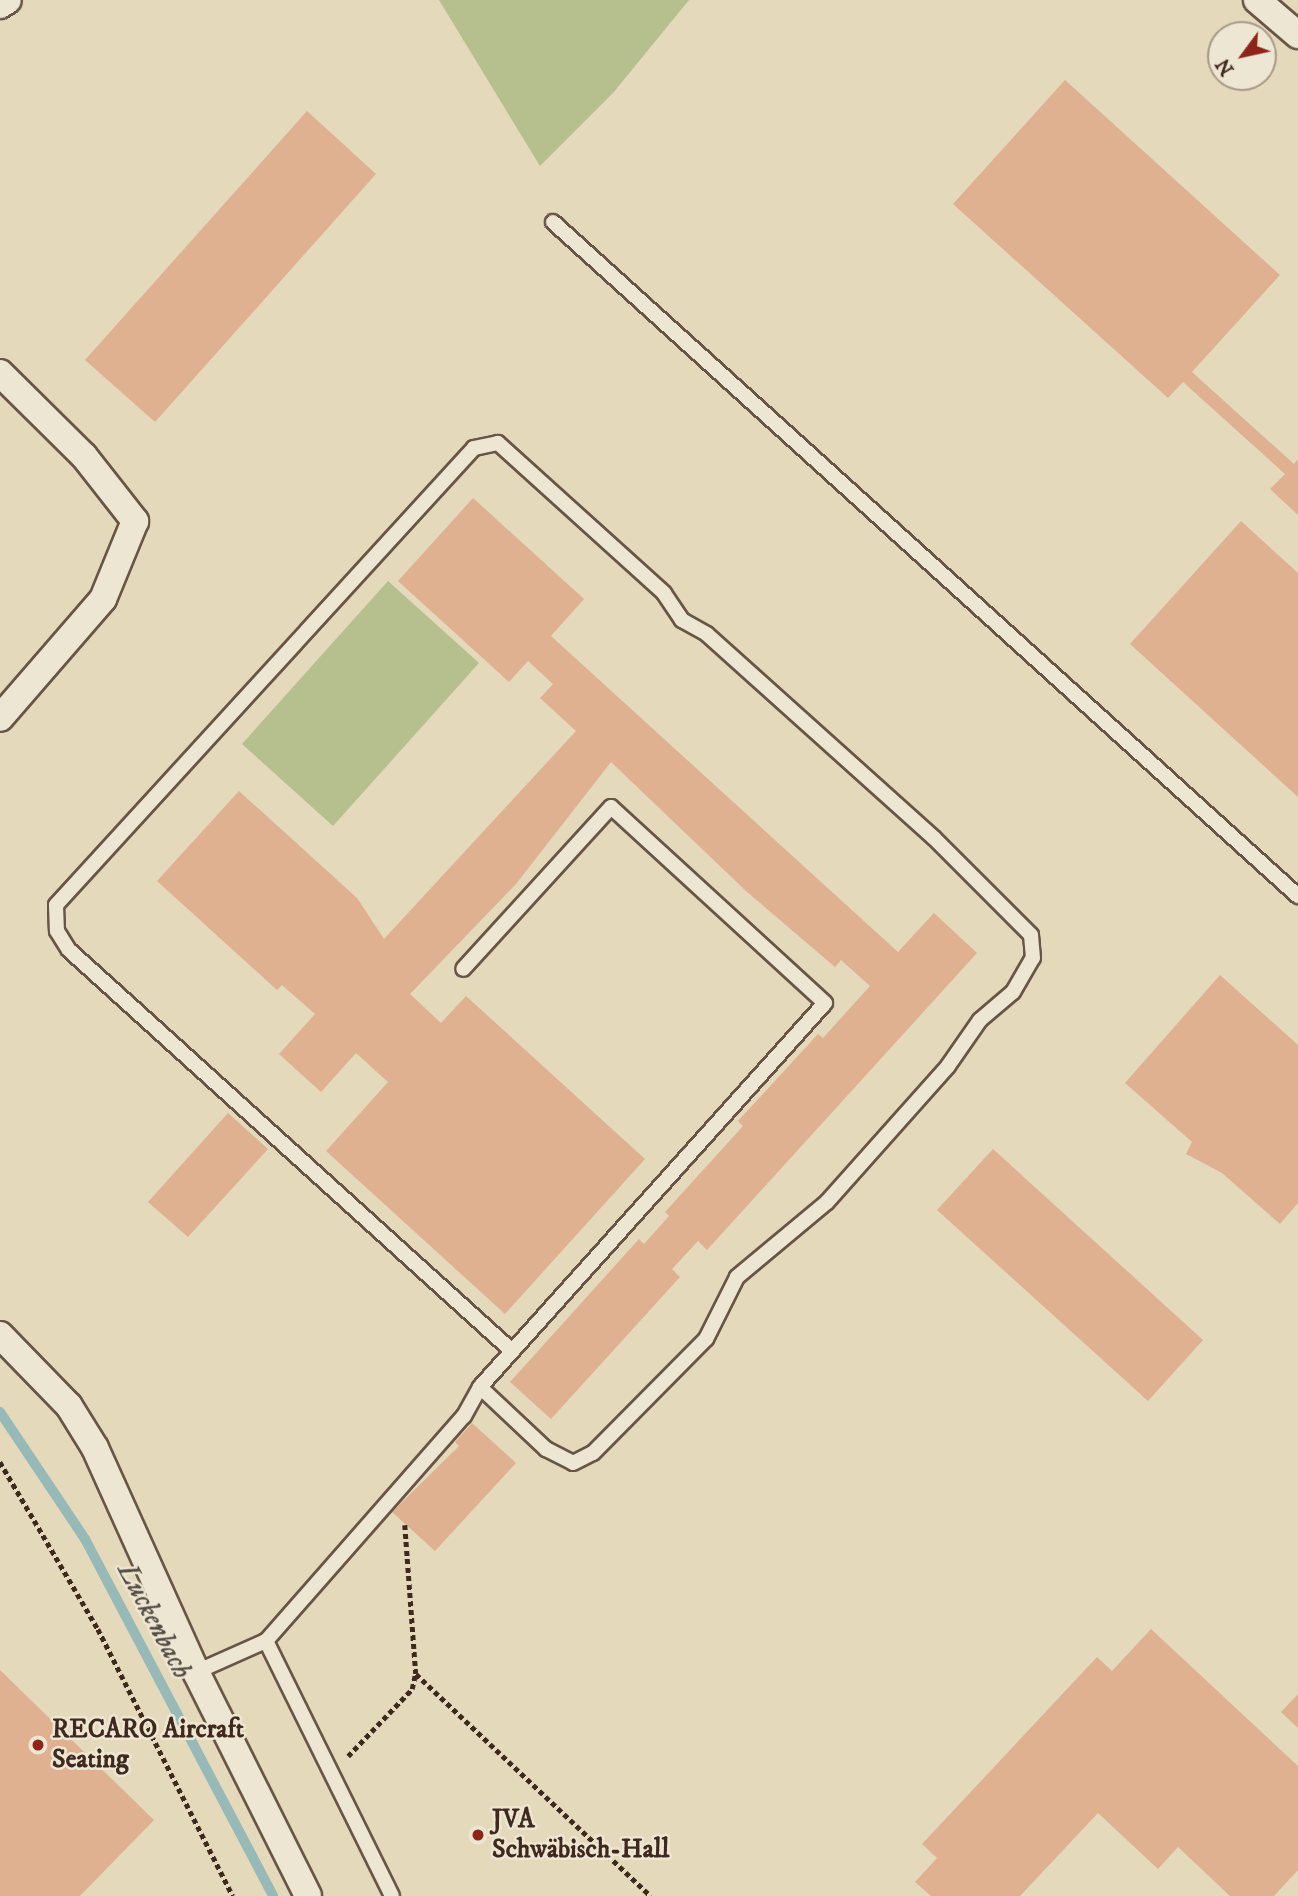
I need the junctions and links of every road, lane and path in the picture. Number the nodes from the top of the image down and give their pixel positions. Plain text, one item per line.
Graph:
1 (8, 0) edge
2 (1257, 0) edge
3 (0, 5) edge
4 (1298, 35) edge
5 (553, 222) dead end
6 (0, 373) edge
7 (0, 718) edge
8 (1298, 896) edge
9 (463, 969) dead end
10 (0, 1335) edge
11 (512, 1351) junction
12 (480, 1387) junction
13 (0, 1462) edge
14 (405, 1525) dead end
15 (266, 1641) junction
16 (196, 1672) junction
17 (416, 1674) junction
18 (331, 1773) junction
19 (233, 1896) edge
20 (309, 1896) edge
21 (392, 1896) edge
22 (651, 1896) edge

1 - 3 street
2 - 4 street
5 - 8 lane
6 - 7 street
9 - 11 lane
10 - 16 street
11 - 12 lane
11 - 12 lane
12 - 15 lane
13 - 19 path
14 - 17 path
15 - 16 lane
15 - 18 lane
16 - 20 street
17 - 18 path
17 - 22 path
18 - 21 lane

